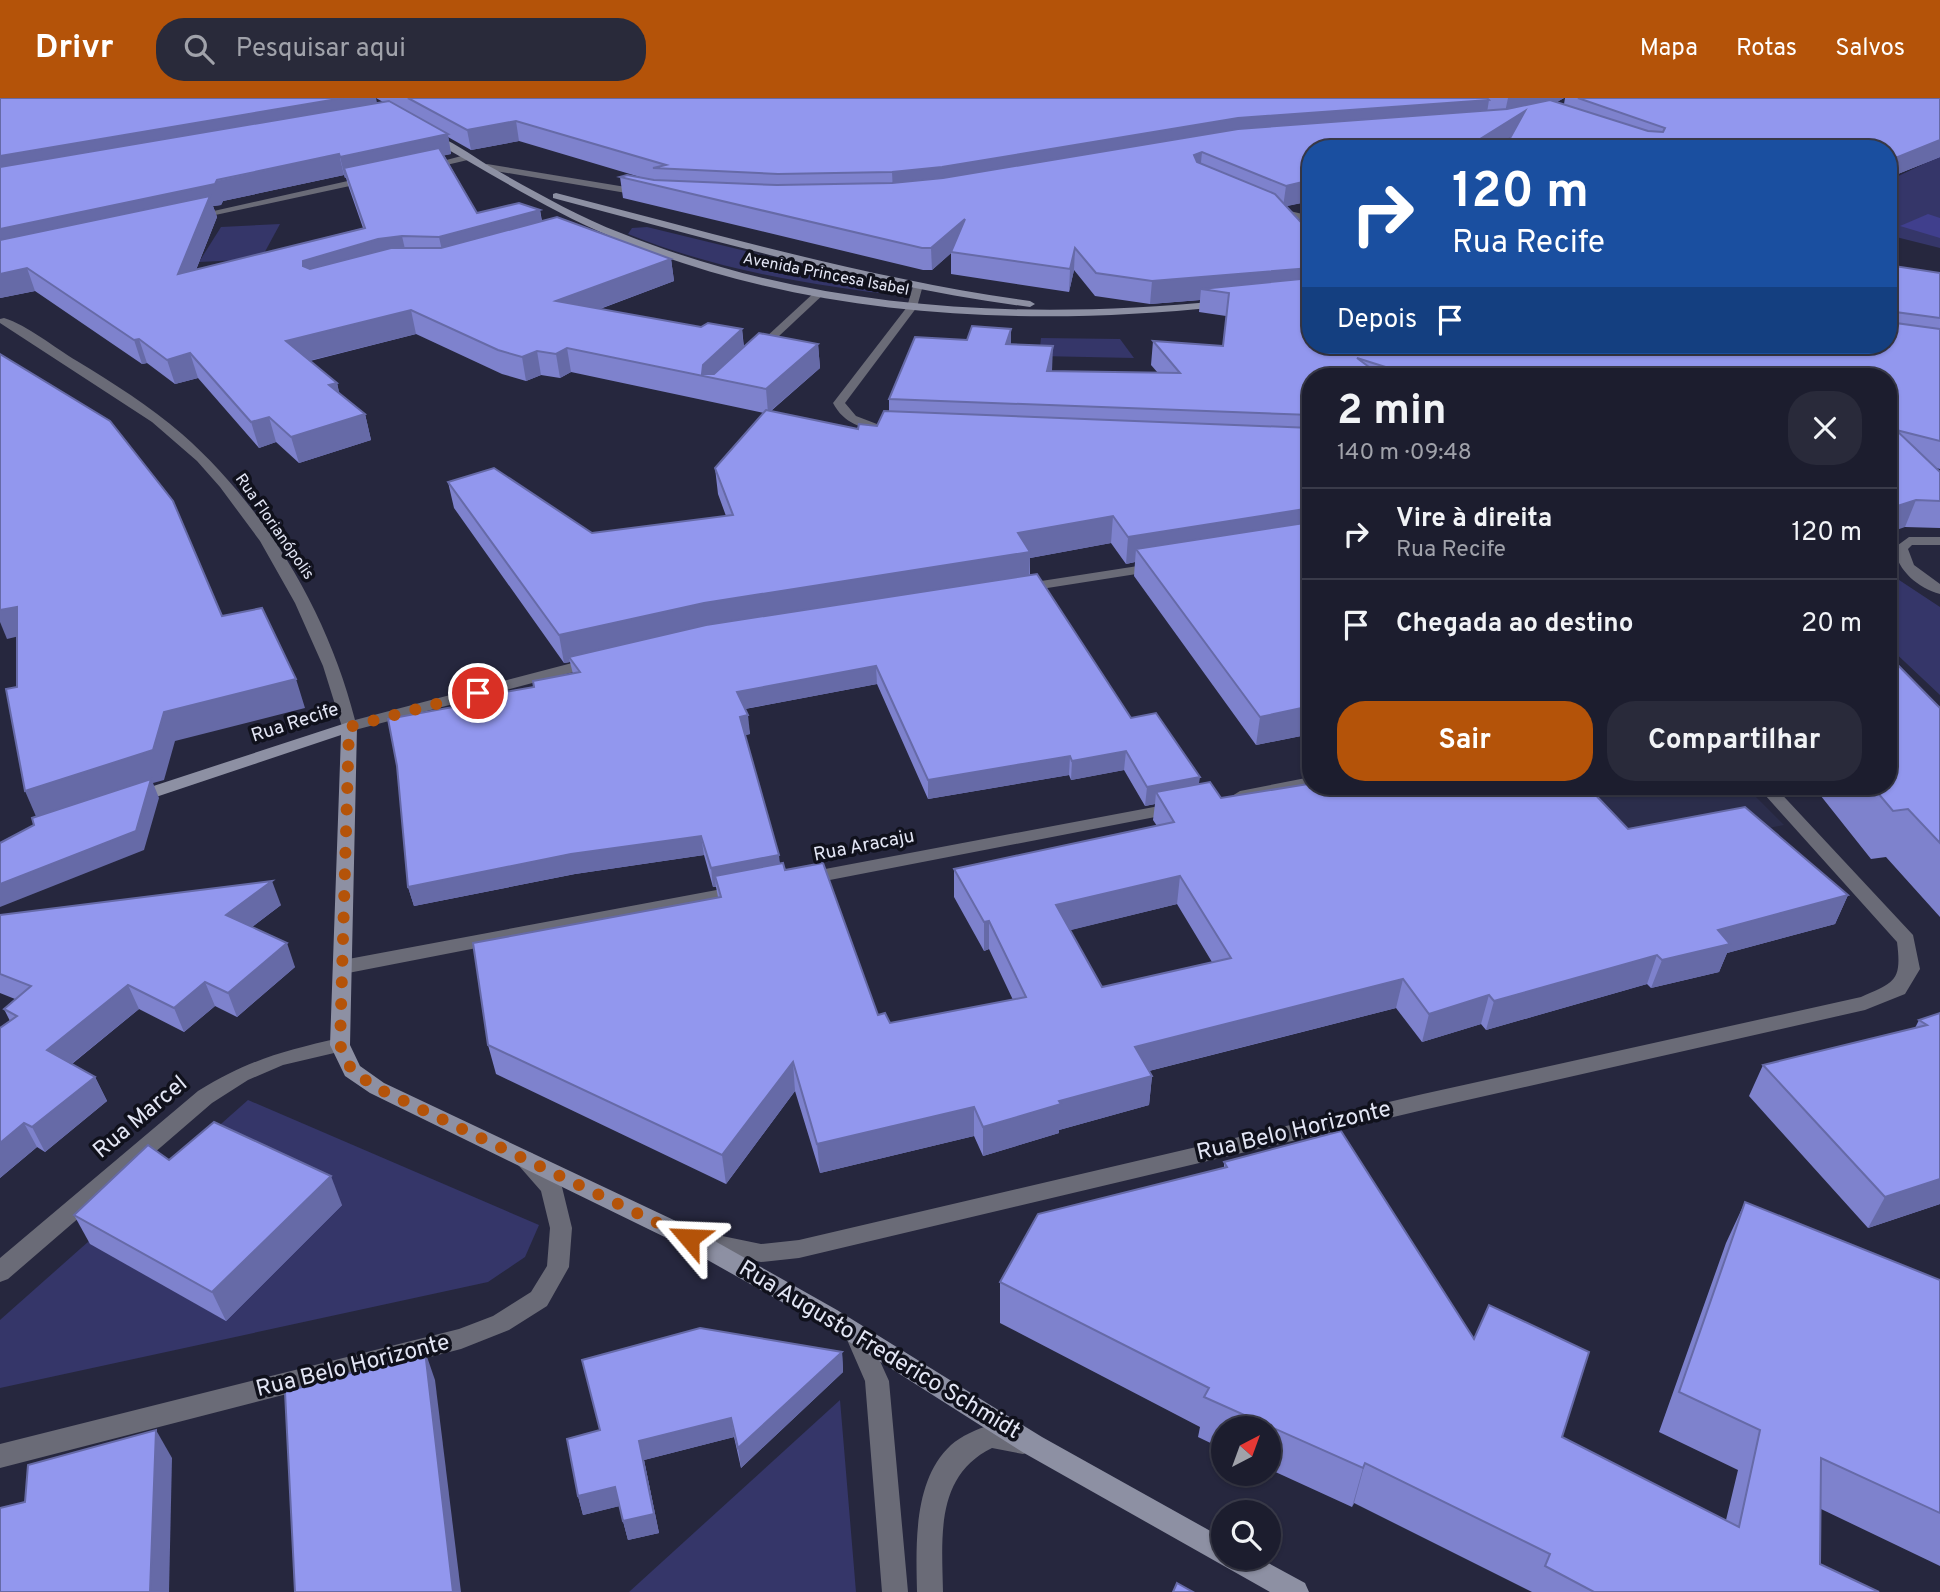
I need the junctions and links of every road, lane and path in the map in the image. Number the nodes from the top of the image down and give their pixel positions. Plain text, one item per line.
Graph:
1 (415, 127) edge
2 (469, 158) junction
3 (487, 167) junction
4 (416, 169) edge
5 (376, 178) edge
6 (526, 187) junction
7 (657, 195) edge
8 (1263, 207) edge
9 (1302, 217) edge
10 (174, 221) edge
11 (652, 222) junction
12 (593, 224) junction
13 (575, 230) edge
14 (616, 234) junction
15 (918, 285) junction
16 (821, 292) junction
17 (1233, 303) edge
18 (912, 307) junction
19 (1137, 312) junction
20 (4, 321) dead end
21 (751, 357) edge
22 (891, 431) edge
23 (1940, 541) edge
24 (1177, 564) edge
25 (1011, 589) edge
26 (1940, 590) edge
27 (607, 659) edge
28 (349, 727) junction
29 (1302, 784) edge
30 (1773, 795) edge
31 (1215, 800) edge
32 (116, 804) edge
33 (1188, 806) edge
34 (793, 881) edge
35 (752, 889) edge
36 (343, 967) junction
37 (340, 1045) junction
38 (519, 1154) junction
39 (689, 1238) junction
40 (0, 1272) edge
41 (857, 1335) junction
42 (1033, 1445) junction
43 (0, 1456) edge
44 (1211, 1545) edge
45 (1256, 1570) edge
46 (895, 1592) edge
47 (930, 1592) edge
48 (1296, 1592) edge

1 - 2 main road, Avenida Princesa Isabel
2 - 3 main road, Avenida Princesa Isabel
2 - 4 street
3 - 6 main road, Avenida Princesa Isabel
3 - 7 street
5 - 10 street
6 - 11 main road, Avenida Princesa Isabel
6 - 12 main road, Avenida Princesa Isabel
8 - 9 street
11 - 14 main road
11 - 15 main road, Avenida Princesa Isabel
12 - 13 street
12 - 14 main road, Avenida Princesa Isabel
14 - 16 main road, Avenida Princesa Isabel
15 - 18 street
15 - 19 main road, Avenida Princesa Isabel
16 - 18 main road, Avenida Princesa Isabel
16 - 21 street
17 - 19 main road, Avenida Princesa Isabel
18 - 19 main road, Avenida Princesa Isabel
18 - 22 street
20 - 28 street, Rua Florianópolis
23 - 26 street
24 - 25 street
27 - 28 street, Rua Recife
28 - 32 main road, Rua Recife
28 - 36 main road
29 - 31 street
30 - 39 street, Rua Belo Horizonte
33 - 34 street, Rua Aracaju
35 - 36 street
36 - 37 main road
37 - 38 main road, Rua Augusto Frederico Schmidt
37 - 40 street, Rua Marcel
38 - 39 main road, Rua Augusto Frederico Schmidt
38 - 43 street, Rua Belo Horizonte
39 - 41 main road, Rua Augusto Frederico Schmidt
41 - 42 main road, Rua Augusto Frederico Schmidt
41 - 46 street
42 - 44 main road, Rua Augusto Frederico Schmidt
42 - 47 street
45 - 48 main road

